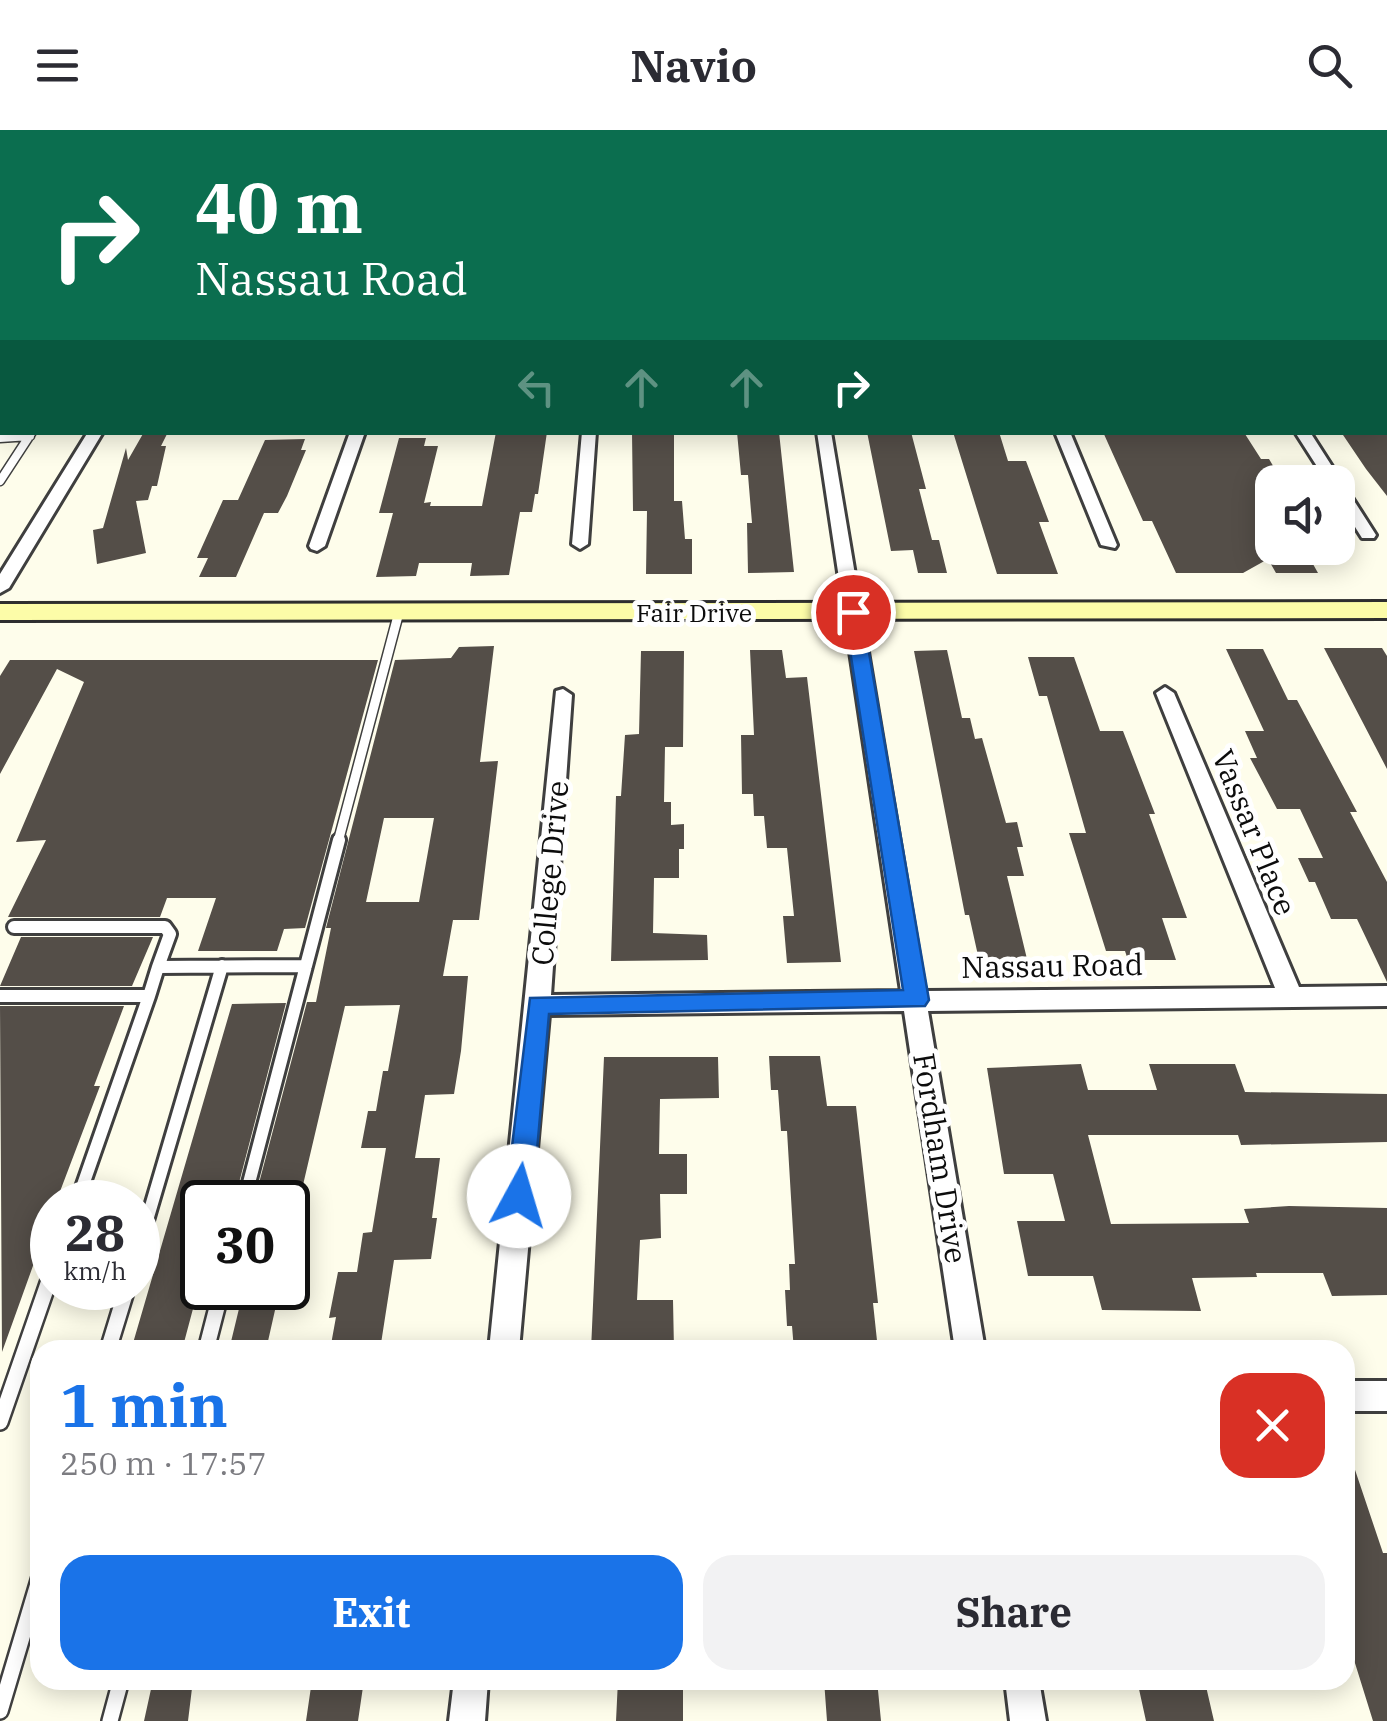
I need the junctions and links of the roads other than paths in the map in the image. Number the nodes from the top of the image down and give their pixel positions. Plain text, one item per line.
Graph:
1 (30, 435) edge
2 (94, 435) edge
3 (357, 435) edge
4 (589, 435) edge
5 (824, 435) edge
6 (1063, 435) edge
7 (1304, 435) edge
8 (1323, 465) edge
9 (0, 482) edge
10 (1355, 515) edge
11 (1368, 535) dead end
12 (580, 544) dead end
13 (317, 546) dead end
14 (1109, 546) dead end
15 (0, 588) edge
16 (1387, 610) edge
17 (0, 612) edge
18 (399, 612) junction
19 (853, 612) junction
20 (1166, 693) dead end
21 (563, 695) dead end
22 (14, 927) dead end
23 (222, 966) junction
24 (306, 966) junction
25 (158, 967) junction
26 (1290, 995) junction
27 (0, 996) edge
28 (148, 996) junction
29 (1387, 996) edge
30 (917, 1000) junction
31 (538, 1005) junction
32 (84, 1180) edge
33 (159, 1180) edge
34 (250, 1180) edge
35 (39, 1310) edge
36 (120, 1310) edge
37 (216, 1310) edge
38 (111, 1340) edge
39 (209, 1340) edge
40 (505, 1340) edge
41 (968, 1340) edge
42 (1355, 1396) edge
43 (1387, 1396) edge
44 (0, 1422) edge
45 (30, 1612) edge
46 (118, 1690) edge
47 (470, 1690) edge
48 (1023, 1690) edge
49 (0, 1712) edge
50 (110, 1721) edge
51 (467, 1721) edge
52 (1028, 1721) edge

1 - 9 lane
2 - 15 street
3 - 13 street
4 - 12 street
5 - 19 street, Fordham Drive
6 - 14 street
7 - 8 street
10 - 11 street
16 - 19 main road, Fair Drive
17 - 18 main road, Fair Drive
18 - 19 main road, Fair Drive
18 - 24 lane
19 - 30 street, Fordham Drive
20 - 26 street, Vassar Place
21 - 31 street, College Drive
22 - 25 lane
23 - 24 lane
23 - 25 lane
23 - 33 lane
24 - 34 lane
25 - 28 lane
26 - 29 street, Nassau Road
26 - 30 street, Nassau Road
27 - 28 lane
28 - 32 lane
30 - 31 street, Nassau Road
30 - 41 street, Fordham Drive
31 - 40 street, College Drive
35 - 44 lane
36 - 38 lane
37 - 39 lane
42 - 43 street
45 - 49 lane
46 - 50 lane
47 - 51 street
48 - 52 street

